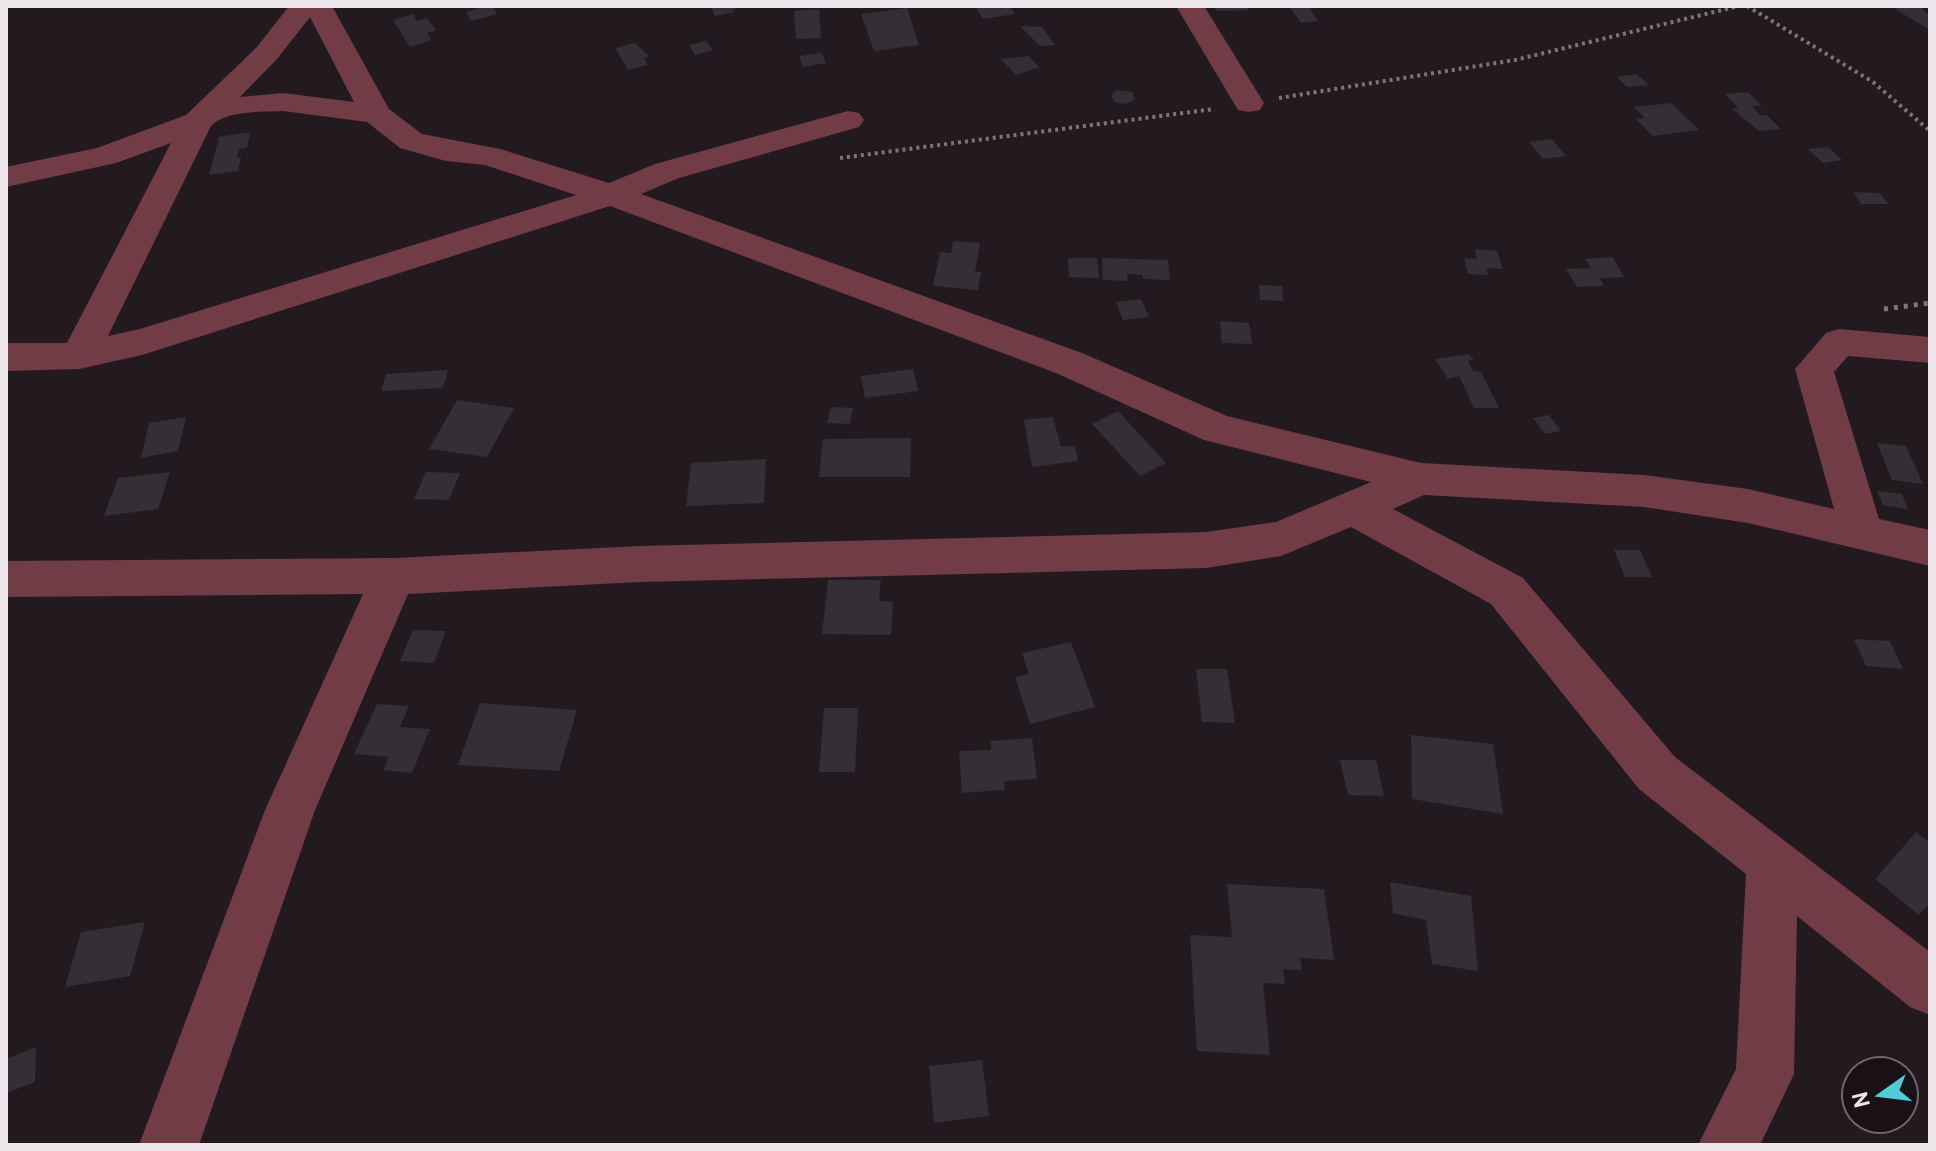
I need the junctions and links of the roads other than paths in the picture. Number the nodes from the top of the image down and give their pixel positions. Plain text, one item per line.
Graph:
1 (304, 6) edge
2 (318, 6) edge
3 (1190, 6) edge
4 (1249, 103) dead end
5 (376, 114) junction
6 (200, 118) junction
7 (848, 120) dead end
8 (6, 177) edge
9 (611, 195) junction
10 (1930, 350) edge
11 (79, 356) junction
12 (6, 357) edge
13 (1421, 479) junction
14 (1353, 508) junction
15 (1862, 534) junction
16 (1930, 548) edge
17 (394, 576) junction
18 (6, 579) edge
19 (1772, 866) junction
20 (1930, 987) edge
21 (169, 1145) edge
22 (1728, 1145) edge

1 - 6 street
2 - 5 street
3 - 4 street
5 - 6 street
5 - 9 street
6 - 8 street
6 - 11 street
7 - 9 street
9 - 11 street
9 - 13 street
10 - 15 street
11 - 12 street
13 - 14 street
13 - 15 street
14 - 17 street
14 - 19 street
15 - 16 street
17 - 18 street
17 - 21 street
19 - 20 street
19 - 22 street

